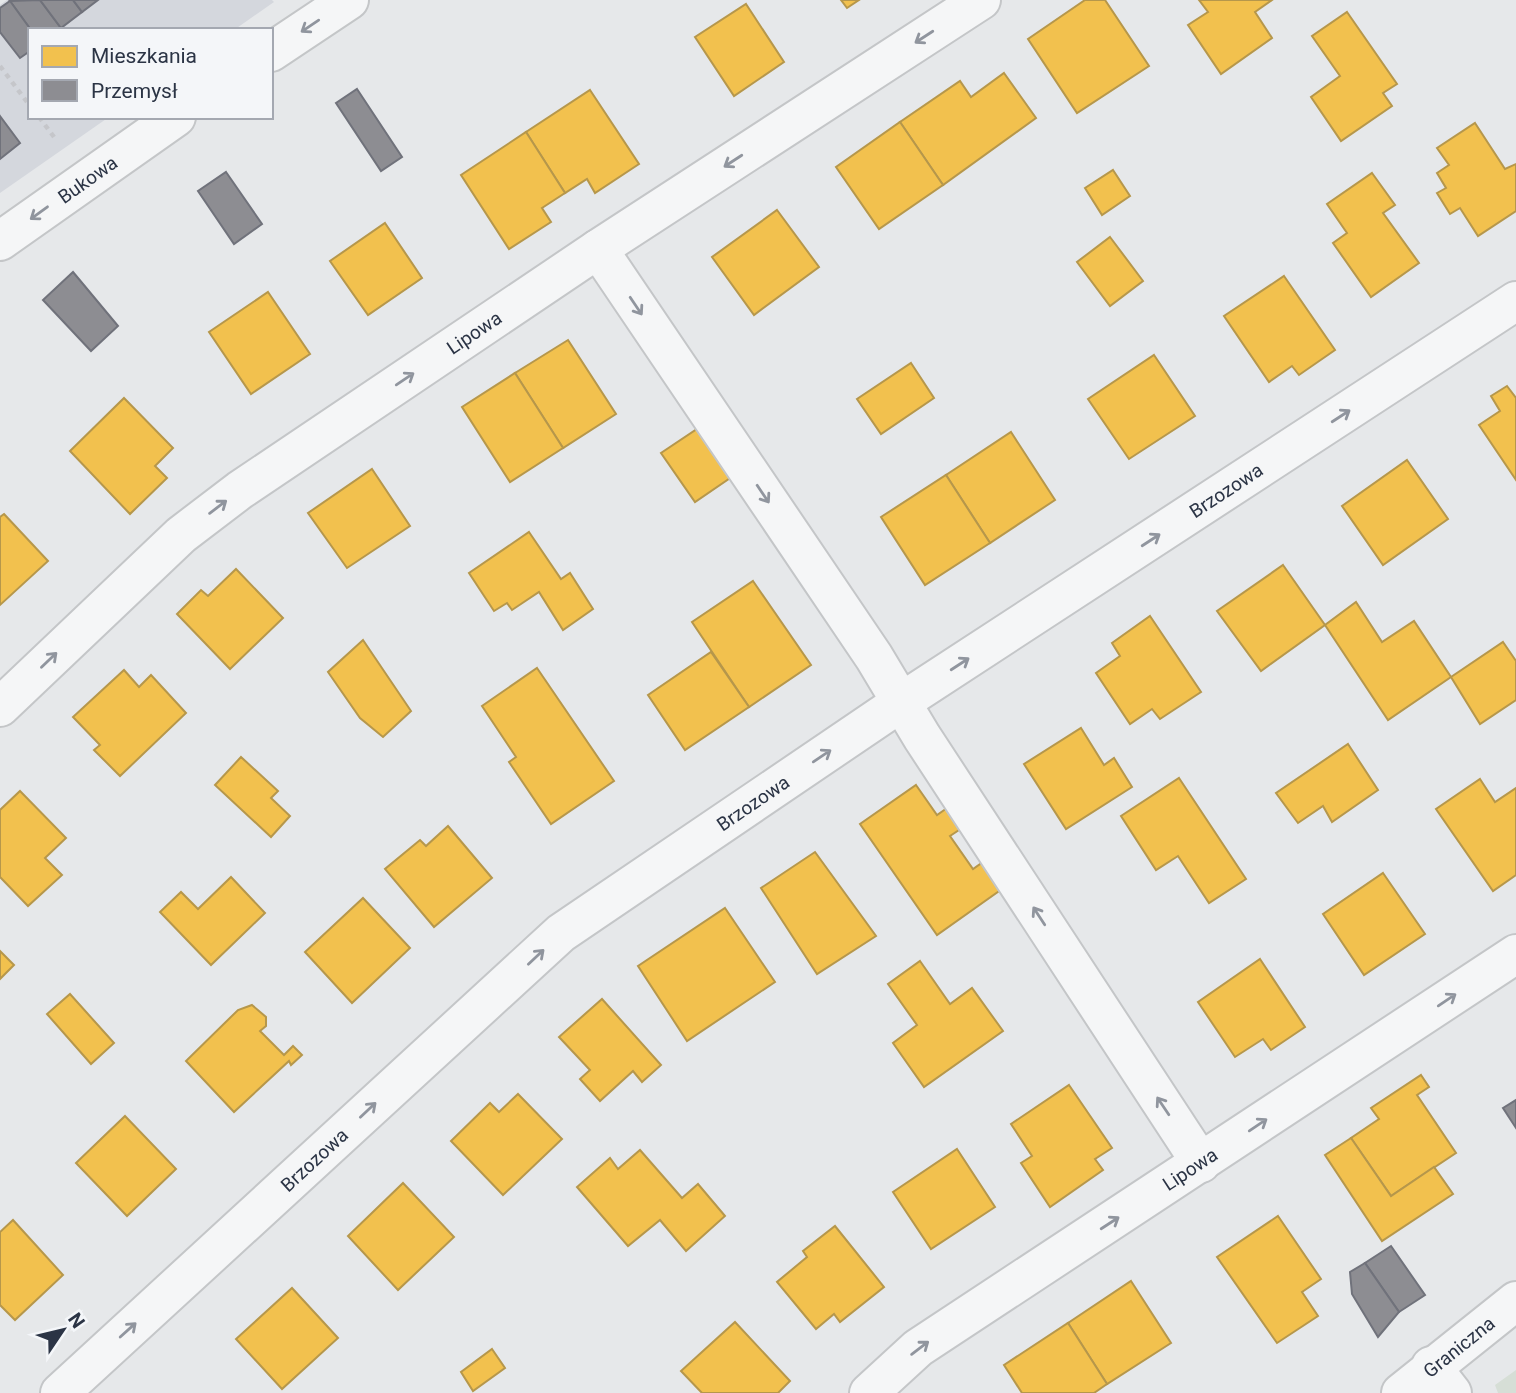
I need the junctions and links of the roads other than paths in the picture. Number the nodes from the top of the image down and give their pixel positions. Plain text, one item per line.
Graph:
1 (349, 0) edge
2 (981, 0) edge
3 (273, 51) edge
4 (173, 119) edge
5 (0, 241) edge
6 (598, 249) junction
7 (1516, 302) edge
8 (903, 701) junction
9 (0, 707) edge
10 (1516, 954) edge
11 (1201, 1163) junction
12 (1516, 1301) edge
13 (1441, 1380) edge
14 (60, 1393) edge
15 (869, 1393) edge
16 (1401, 1393) edge

1 -> 3 street
2 -> 6 street, Lipowa
4 -> 5 street, Bukowa
6 -> 8 street
9 -> 6 street, Lipowa
8 -> 7 street, Brzozowa
11 -> 8 street
14 -> 8 street, Brzozowa
11 -> 10 street, Lipowa
15 -> 11 street, Lipowa
12 - 13 street, Graniczna
13 - 16 street, Graniczna

